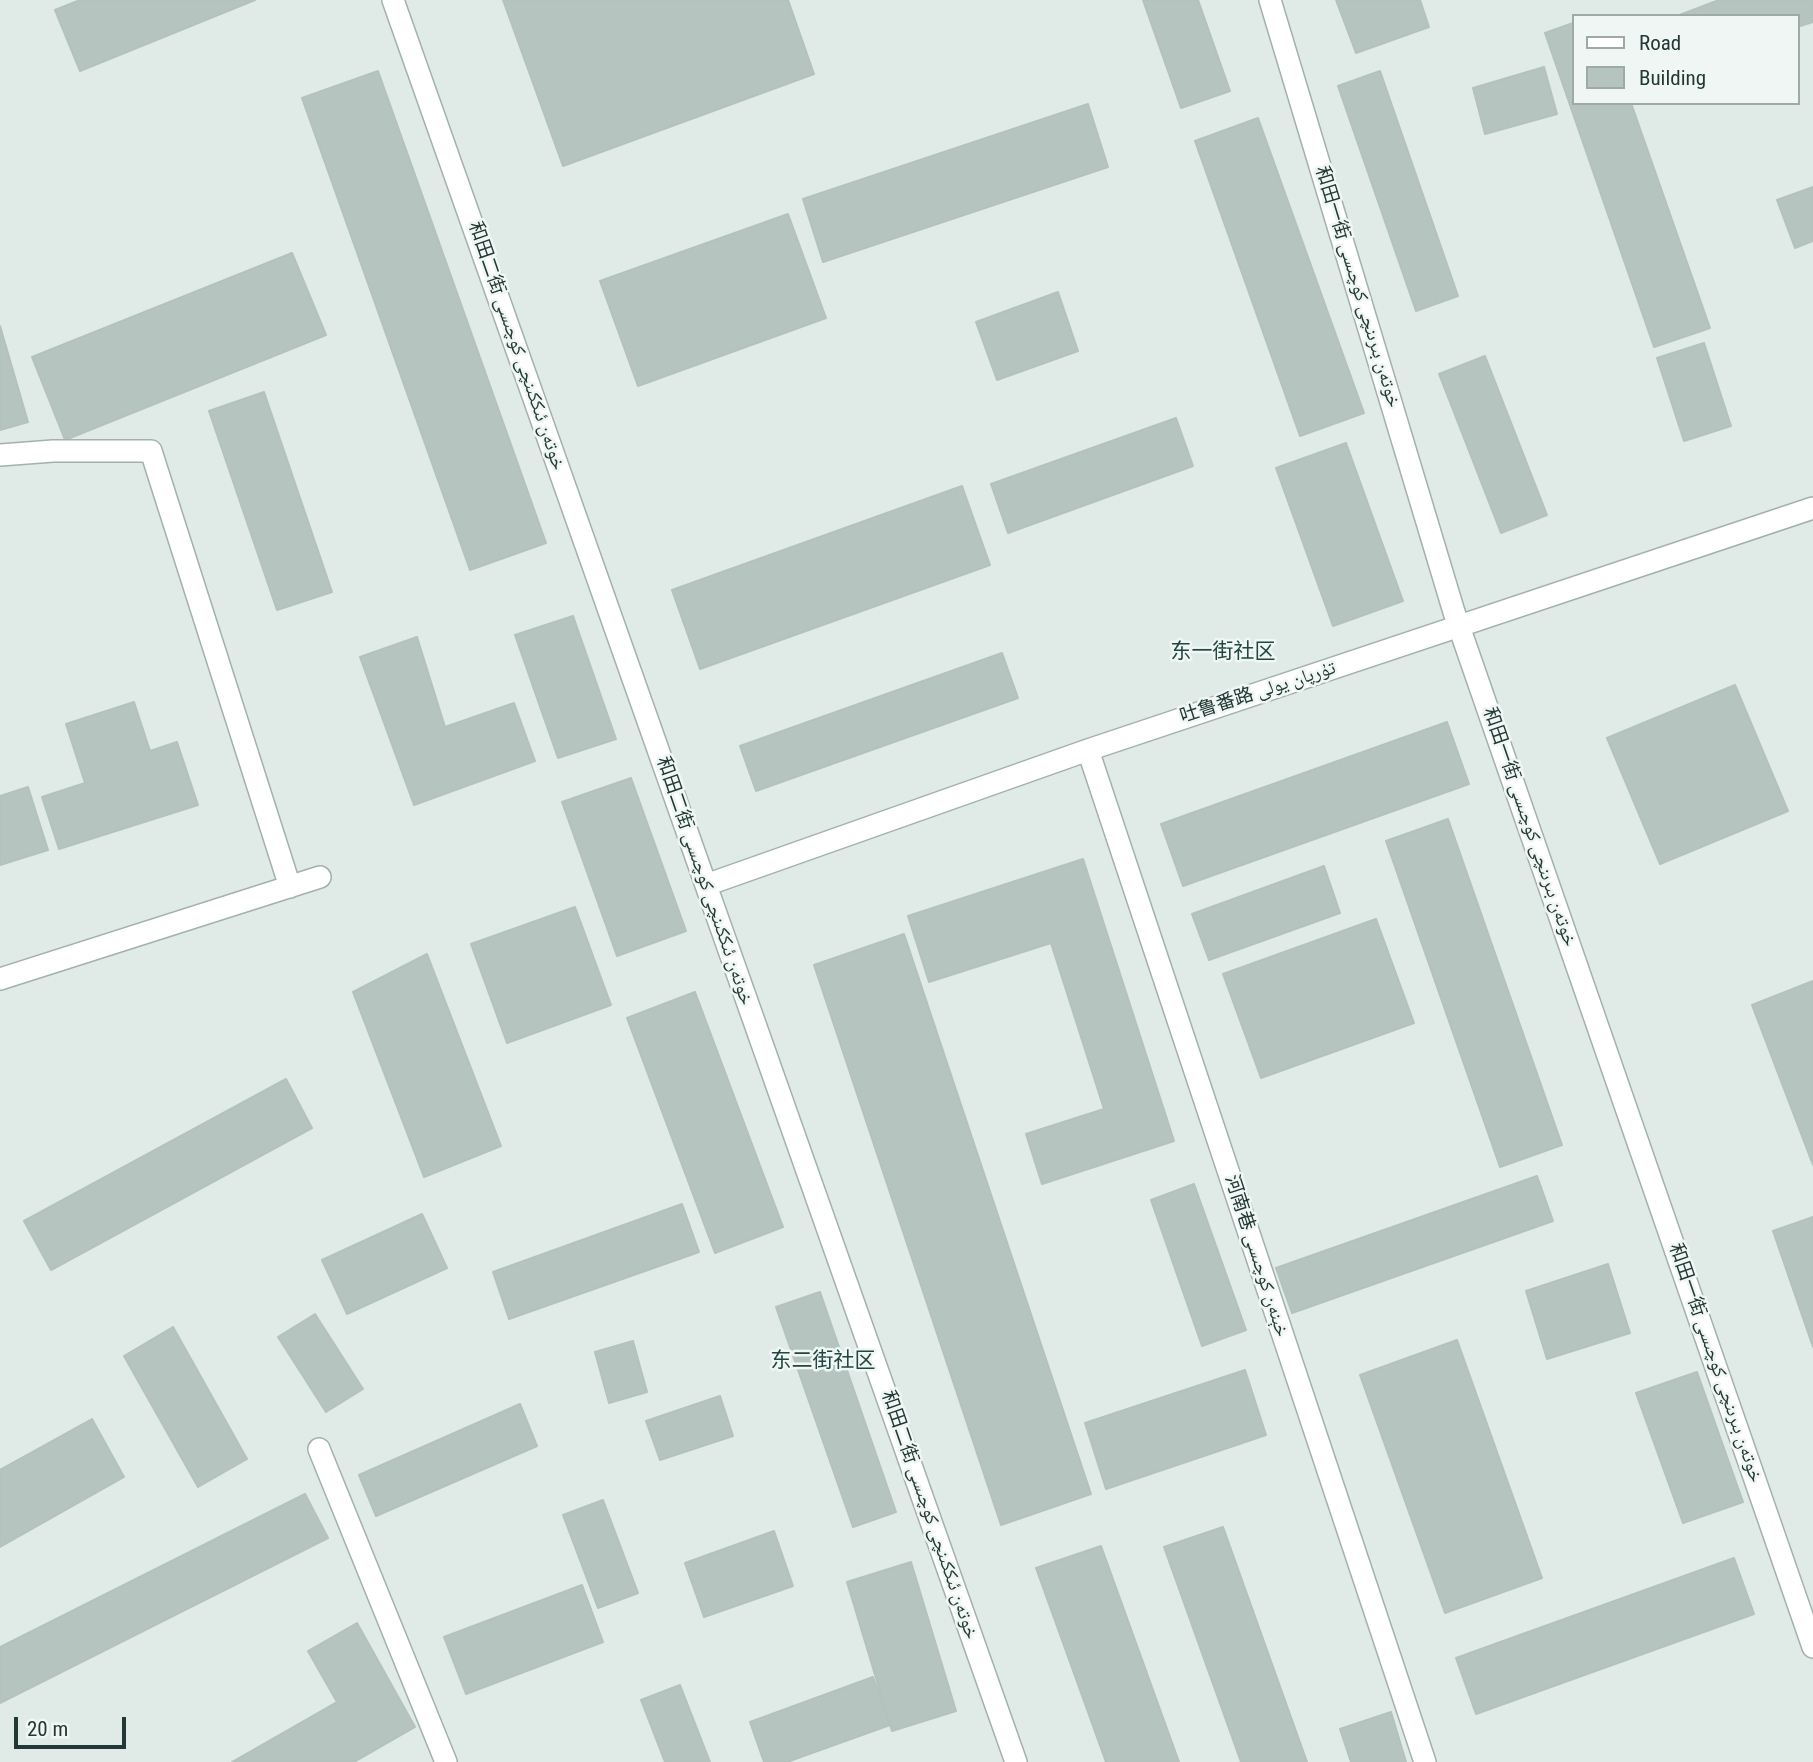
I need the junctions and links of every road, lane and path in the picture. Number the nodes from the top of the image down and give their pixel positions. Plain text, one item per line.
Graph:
1 (393, 0) edge
2 (1270, 0) edge
3 (0, 456) edge
4 (1813, 508) edge
5 (1459, 626) junction
6 (1088, 750) junction
7 (320, 877) dead end
8 (706, 885) junction
9 (290, 887) junction
10 (0, 979) edge
11 (319, 1450) dead end
12 (1813, 1647) edge
13 (446, 1762) edge
14 (1016, 1762) edge
15 (1425, 1762) edge

1 - 8 street, 和田二街 خوتەن ئىككىنچى كوچىسى
2 - 5 street, 和田一街 خوتەن بىرىنچى كوچىسى
3 - 9 street
4 - 5 street, 吐鲁番路 تۇرپان يولى
5 - 6 street, 吐鲁番路 تۇرپان يولى
5 - 12 street, 和田一街 خوتەن بىرىنچى كوچىسى
6 - 8 street, 吐鲁番路 تۇرپان يولى
6 - 15 street, 河南巷 خېنەن كوچىسى
7 - 9 street
8 - 14 street, 和田二街 خوتەن ئىككىنچى كوچىسى
9 - 10 street
11 - 13 street

